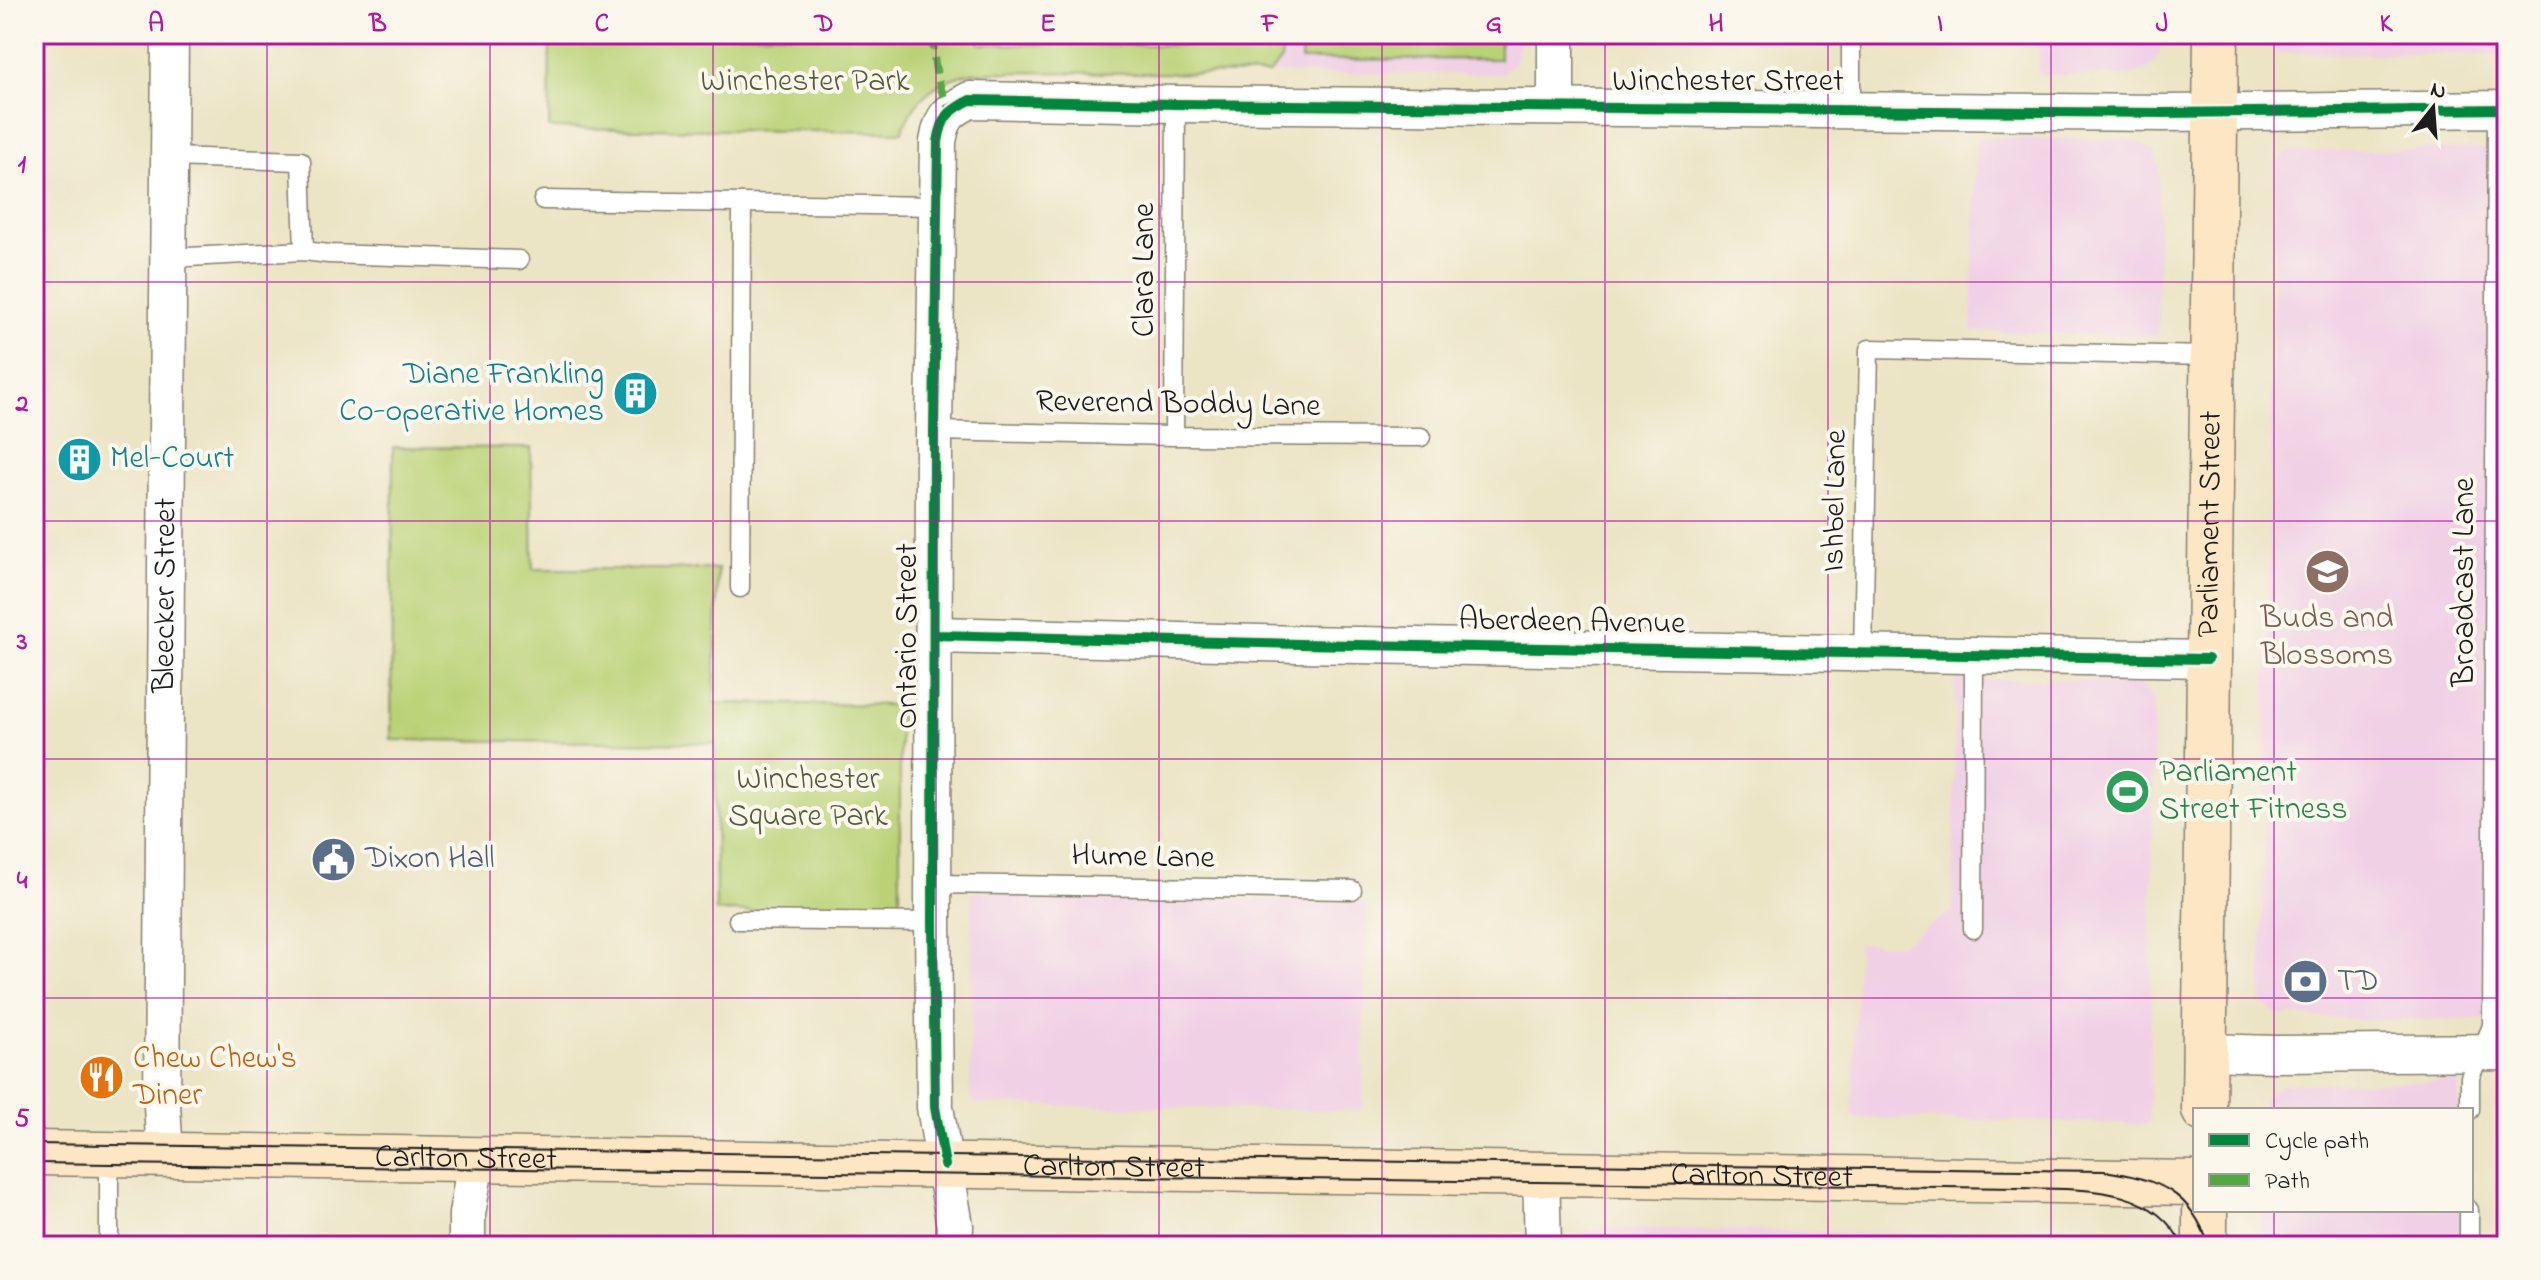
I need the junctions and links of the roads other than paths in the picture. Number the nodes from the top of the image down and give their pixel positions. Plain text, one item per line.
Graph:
1 (170, 34) edge
2 (1556, 34) edge
3 (1851, 34) edge
4 (2216, 34) edge
5 (1176, 104) junction
6 (1556, 107) junction
7 (1851, 109) junction
8 (2502, 109) edge
9 (950, 110) joint
10 (2215, 113) junction
11 (170, 157) junction
12 (543, 200) dead end
13 (742, 203) junction
14 (937, 206) junction
15 (304, 251) junction
16 (169, 258) junction
17 (519, 260) dead end
18 (2212, 356) junction
19 (934, 431) junction
20 (1174, 436) junction
21 (1421, 437) dead end
22 (740, 588) dead end
23 (935, 635) junction
24 (1863, 654) junction
25 (1974, 656) junction
26 (2208, 659) junction
27 (933, 884) junction
28 (1352, 890) dead end
29 (738, 920) dead end
30 (933, 922) junction
31 (1973, 929) dead end
32 (2205, 1052) junction
33 (2494, 1052) edge
34 (2204, 1108) edge
35 (2470, 1108) edge
36 (34, 1153) edge
37 (109, 1155) junction
38 (165, 1155) junction
39 (476, 1160) junction
40 (945, 1165) junction
41 (1541, 1173) junction
42 (2193, 1183) edge
43 (2205, 1212) edge
44 (2469, 1212) edge
45 (109, 1246) edge
46 (467, 1246) edge
47 (954, 1246) edge
48 (1543, 1246) edge
49 (2205, 1246) edge
50 (2469, 1246) edge

1 - 11 street, Bleecker Street
2 - 6 street
3 - 7 lane
4 - 10 main road, Parliament Street
5 - 6 street, Winchester Street
5 - 9 street, Winchester Street
5 - 20 lane, Clara Lane
6 - 7 street, Winchester Street
7 - 10 street, Winchester Street
8 - 10 street, Winchester Street
8 - 33 lane, Broadcast Lane
9 - 14 street, Ontario Street
10 - 18 main road, Parliament Street
11 - 15 lane
11 - 16 street, Bleecker Street
12 - 13 lane
13 - 14 lane
13 - 22 lane
14 - 19 street, Ontario Street
15 - 16 lane
15 - 17 lane
16 - 38 street, Bleecker Street
18 - 24 lane, Ishbel Lane
18 - 26 main road, Parliament Street
19 - 20 lane, Reverend Boddy Lane
19 - 23 street, Ontario Street
20 - 21 lane, Reverend Boddy Lane
23 - 24 street, Aberdeen Avenue
23 - 27 street, Ontario Street
24 - 25 street, Aberdeen Avenue
25 - 26 street, Aberdeen Avenue
25 - 31 lane
26 - 32 main road, Parliament Street
27 - 28 lane, Hume Lane
27 - 30 street, Ontario Street
29 - 30 lane
30 - 40 street, Ontario Street
32 - 33 street
32 - 34 main road, Parliament Street
33 - 35 lane, Broadcast Lane
36 - 37 main road, Carlton Street
37 - 38 main road, Carlton Street
37 - 45 lane
38 - 39 main road, Carlton Street
39 - 40 main road, Carlton Street
39 - 46 street
40 - 41 main road, Carlton Street
40 - 47 street, Ontario Street
41 - 42 main road, Carlton Street
41 - 48 street
43 - 49 main road
44 - 50 lane

